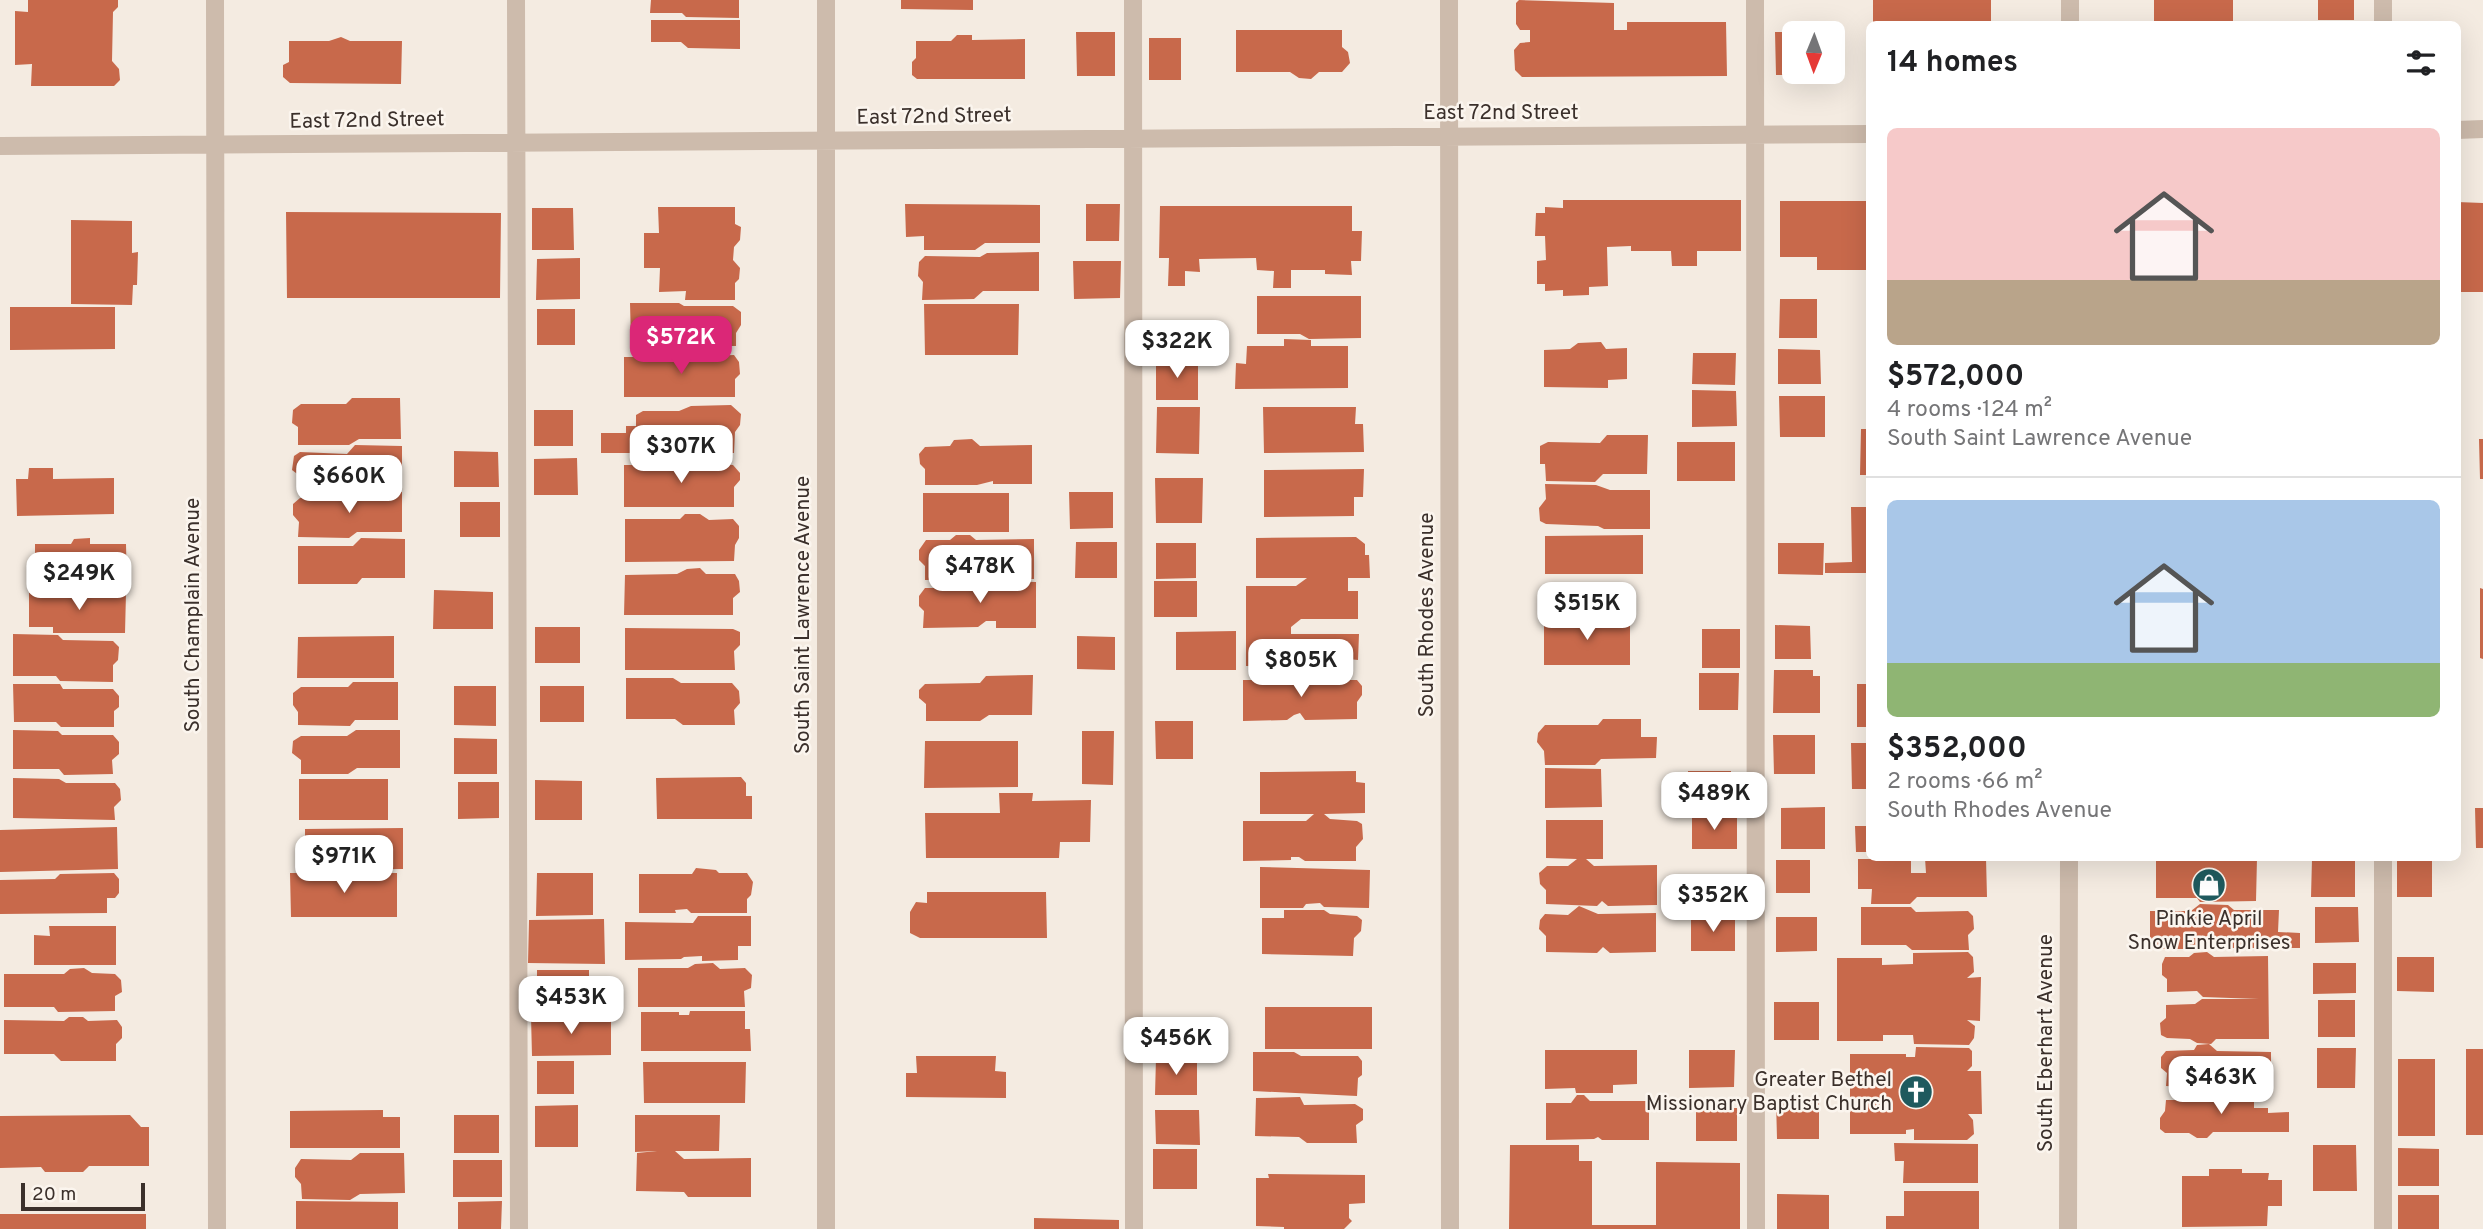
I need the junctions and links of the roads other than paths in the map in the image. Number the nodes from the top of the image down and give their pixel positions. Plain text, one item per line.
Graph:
1 (215, 0) edge
2 (516, 0) edge
3 (826, 0) edge
4 (1133, 0) edge
5 (1449, 0) edge
6 (1755, 0) edge
7 (2070, 0) edge
8 (2383, 0) edge
9 (2070, 21) edge
10 (2383, 21) edge
11 (2483, 129) edge
12 (2461, 130) edge
13 (1755, 134) junction
14 (1866, 134) edge
15 (1449, 136) junction
16 (1133, 138) junction
17 (826, 141) junction
18 (516, 143) junction
19 (215, 145) junction
20 (0, 146) edge
21 (2069, 861) edge
22 (2383, 861) edge
23 (217, 1229) edge
24 (519, 1229) edge
25 (826, 1229) edge
26 (1134, 1229) edge
27 (1450, 1229) edge
28 (1756, 1229) edge
29 (2068, 1229) edge
30 (2383, 1229) edge

1 - 19 street, South Champlain Avenue
2 - 18 street
3 - 17 street, South Saint Lawrence Avenue
4 - 16 street
5 - 15 street, South Rhodes Avenue
6 - 13 street
7 - 9 street
8 - 10 street
11 - 12 street
13 - 14 street, East 72nd Street
13 - 15 street, East 72nd Street
13 - 28 street
15 - 16 street, East 72nd Street
15 - 27 street, South Rhodes Avenue
16 - 17 street, East 72nd Street
16 - 26 street
17 - 18 street, East 72nd Street
17 - 25 street, South Saint Lawrence Avenue
18 - 19 street, East 72nd Street
18 - 24 street
19 - 20 street, East 72nd Street
19 - 23 street, South Champlain Avenue
21 - 29 street, South Eberhart Avenue
22 - 30 street

